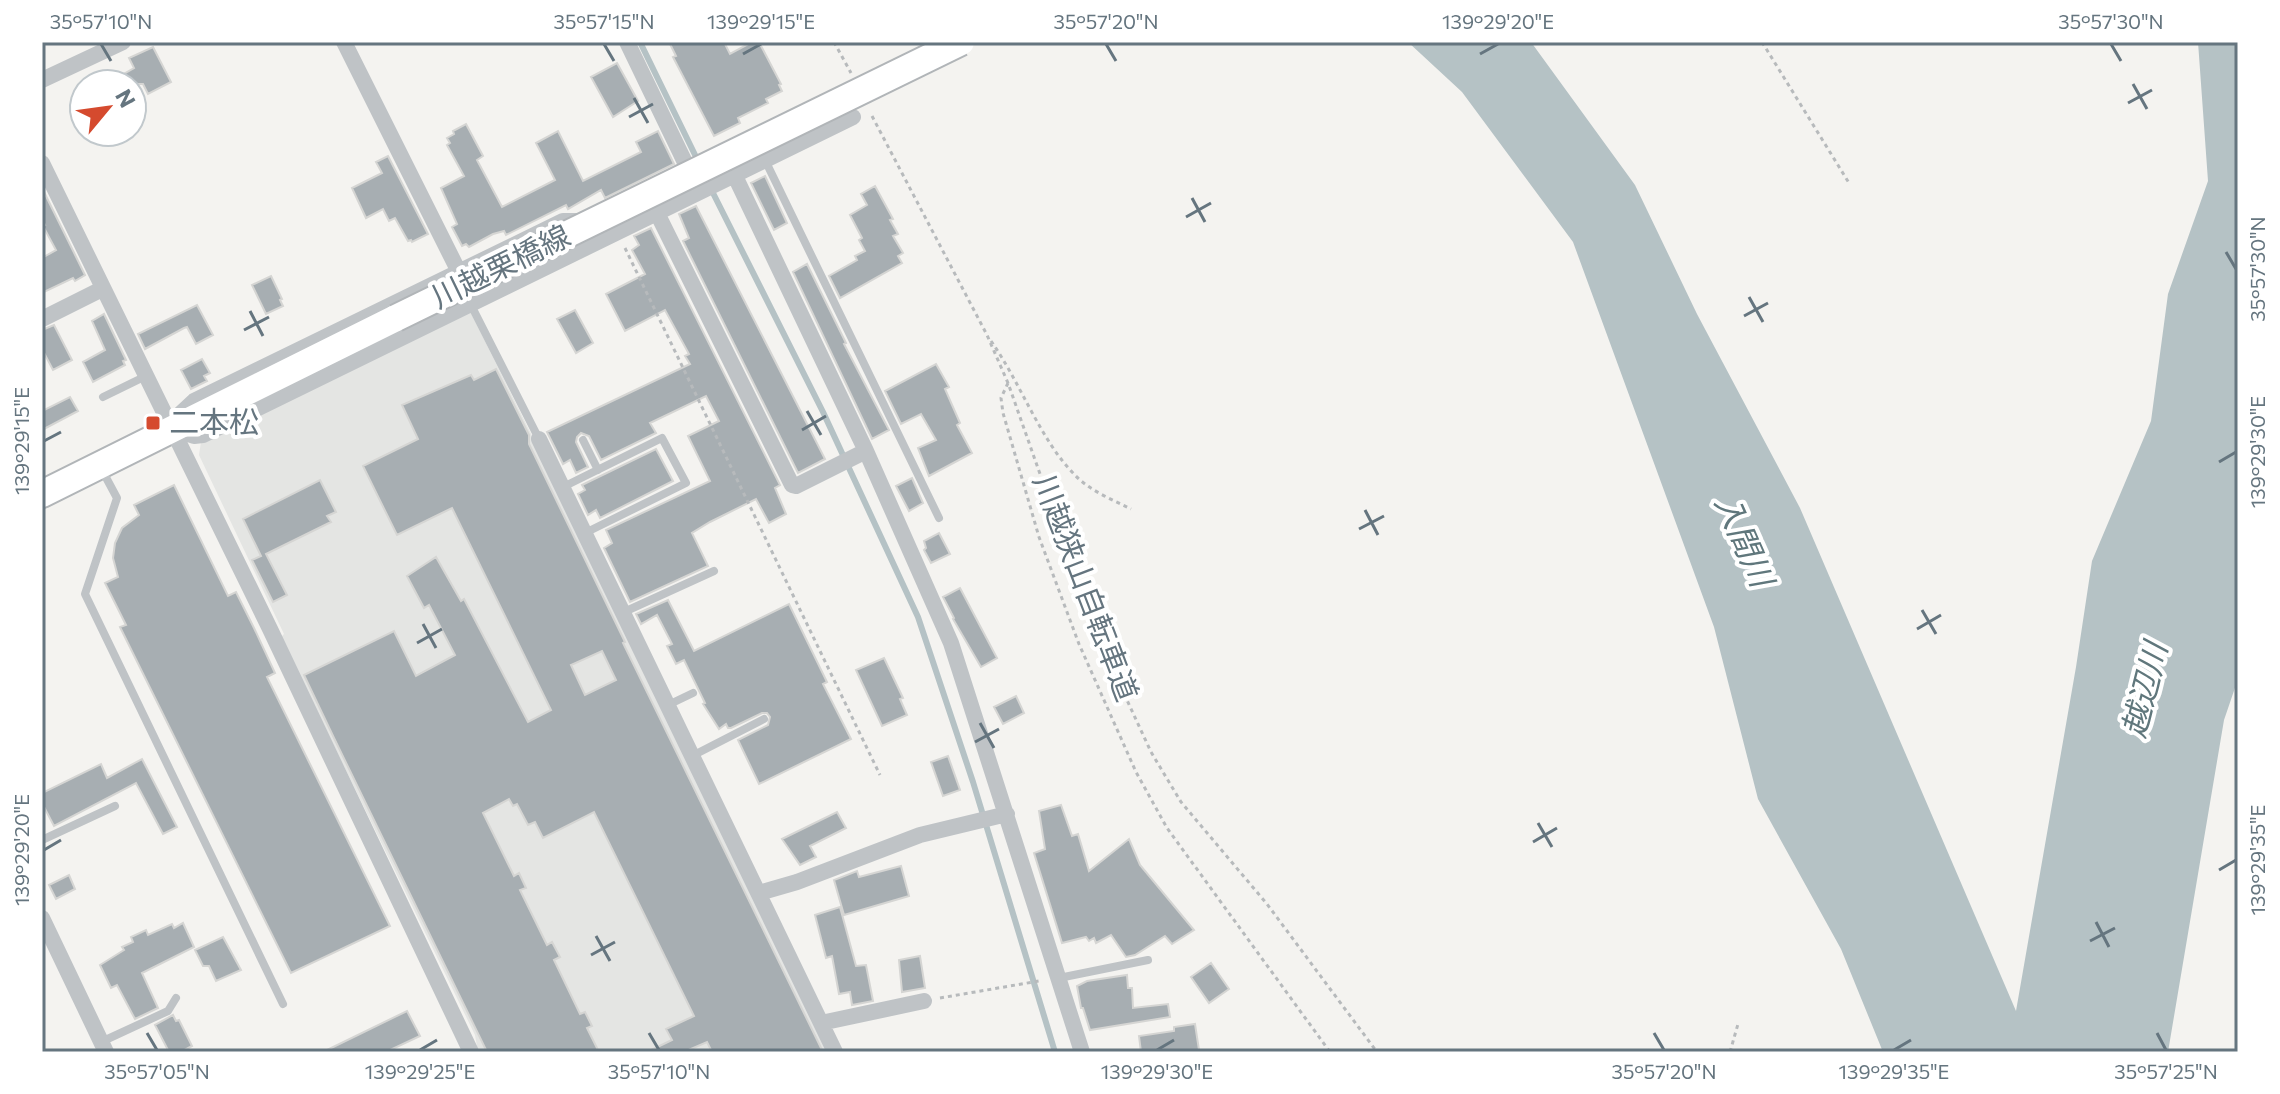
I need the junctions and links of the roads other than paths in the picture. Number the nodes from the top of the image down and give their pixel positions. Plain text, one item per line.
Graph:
1 (123, 42) edge
2 (344, 42) edge
3 (627, 42) edge
4 (961, 42) edge
5 (42, 80) edge
6 (853, 117) dead end
7 (764, 160) junction
8 (42, 164) edge
9 (734, 174) junction
10 (699, 191) junction
11 (657, 213) junction
12 (618, 233) junction
13 (458, 270) junction
14 (102, 289) junction
15 (471, 305) junction
16 (42, 319) edge
17 (146, 376) junction
18 (103, 397) dead end
19 (173, 429) junction
20 (539, 439) joint
21 (583, 440) dead end
22 (866, 451) junction
23 (100, 465) junction
24 (598, 470) junction
25 (563, 487) junction
26 (42, 494) edge
27 (939, 518) dead end
28 (585, 533) junction
29 (714, 571) dead end
30 (624, 612) junction
31 (693, 693) dead end
32 (668, 705) junction
33 (764, 719) dead end
34 (692, 756) junction
35 (115, 806) dead end
36 (1007, 814) junction
37 (42, 840) edge
38 (759, 893) junction
39 (42, 918) edge
40 (1148, 960) dead end
41 (1059, 978) junction
42 (176, 998) dead end
43 (924, 1001) road end
44 (283, 1004) dead end
45 (821, 1023) junction
46 (103, 1047) edge
47 (471, 1052) edge
48 (835, 1052) edge
49 (1082, 1052) edge

1 - 5 street
2 - 13 street
3 - 10 street
4 - 19 main road, 川越栗橋線, bridge
6 - 7 street
7 - 9 street
7 - 27 lane
8 - 14 street
9 - 10 street
9 - 22 street
10 - 11 street
11 - 12 street
11 - 22 street
12 - 13 street
12 - 15 street
13 - 19 street
14 - 16 street
14 - 17 street
15 - 19 street
15 - 20 lane
17 - 18 lane
17 - 19 street
19 - 23 main road, 川越栗橋線
19 - 47 street
20 - 25 street
21 - 24 lane
22 - 36 street
23 - 26 main road, 川越栗橋線
23 - 44 lane
24 - 25 lane
24 - 28 lane
25 - 28 street
28 - 30 street
29 - 30 lane
30 - 32 street
31 - 32 lane
32 - 34 street
33 - 34 lane
34 - 38 street
35 - 37 lane
36 - 38 street
36 - 41 street
38 - 45 street
39 - 46 street
40 - 41 lane
41 - 49 street
42 - 46 lane
43 - 45 street
45 - 48 street

